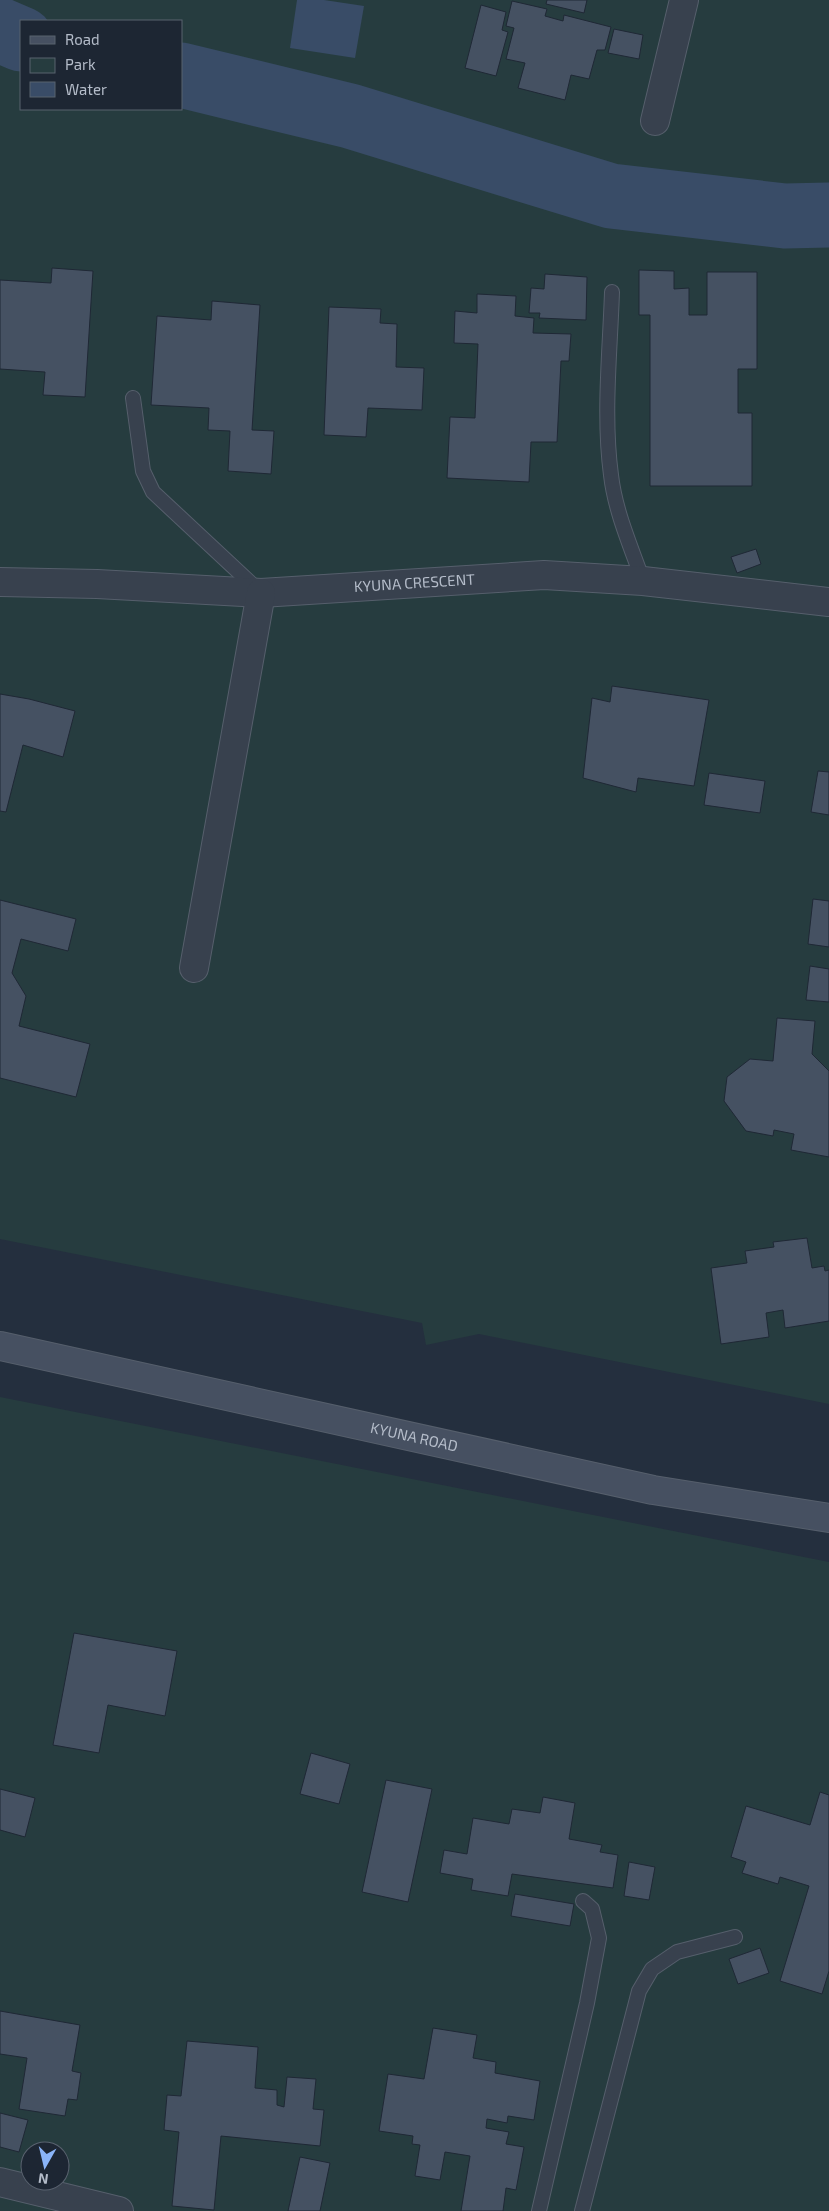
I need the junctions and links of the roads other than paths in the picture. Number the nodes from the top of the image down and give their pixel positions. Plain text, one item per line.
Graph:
1 (684, 0) edge
2 (655, 121) dead end
3 (612, 292) dead end
4 (133, 398) dead end
5 (643, 581) junction
6 (0, 582) edge
7 (261, 593) junction
8 (829, 602) edge
9 (194, 968) dead end
10 (0, 1346) edge
11 (829, 1518) edge
12 (583, 1901) dead end
13 (735, 1937) dead end
14 (0, 2182) edge
15 (119, 2211) edge
16 (539, 2211) edge
17 (582, 2211) edge

1 - 2 street
3 - 5 lane
4 - 7 lane
5 - 7 street, KYUNA CRESCENT
5 - 8 street, KYUNA CRESCENT
6 - 7 street, KYUNA CRESCENT
7 - 9 street
10 - 11 main road, KYUNA ROAD
12 - 16 lane
13 - 17 lane
14 - 15 street

